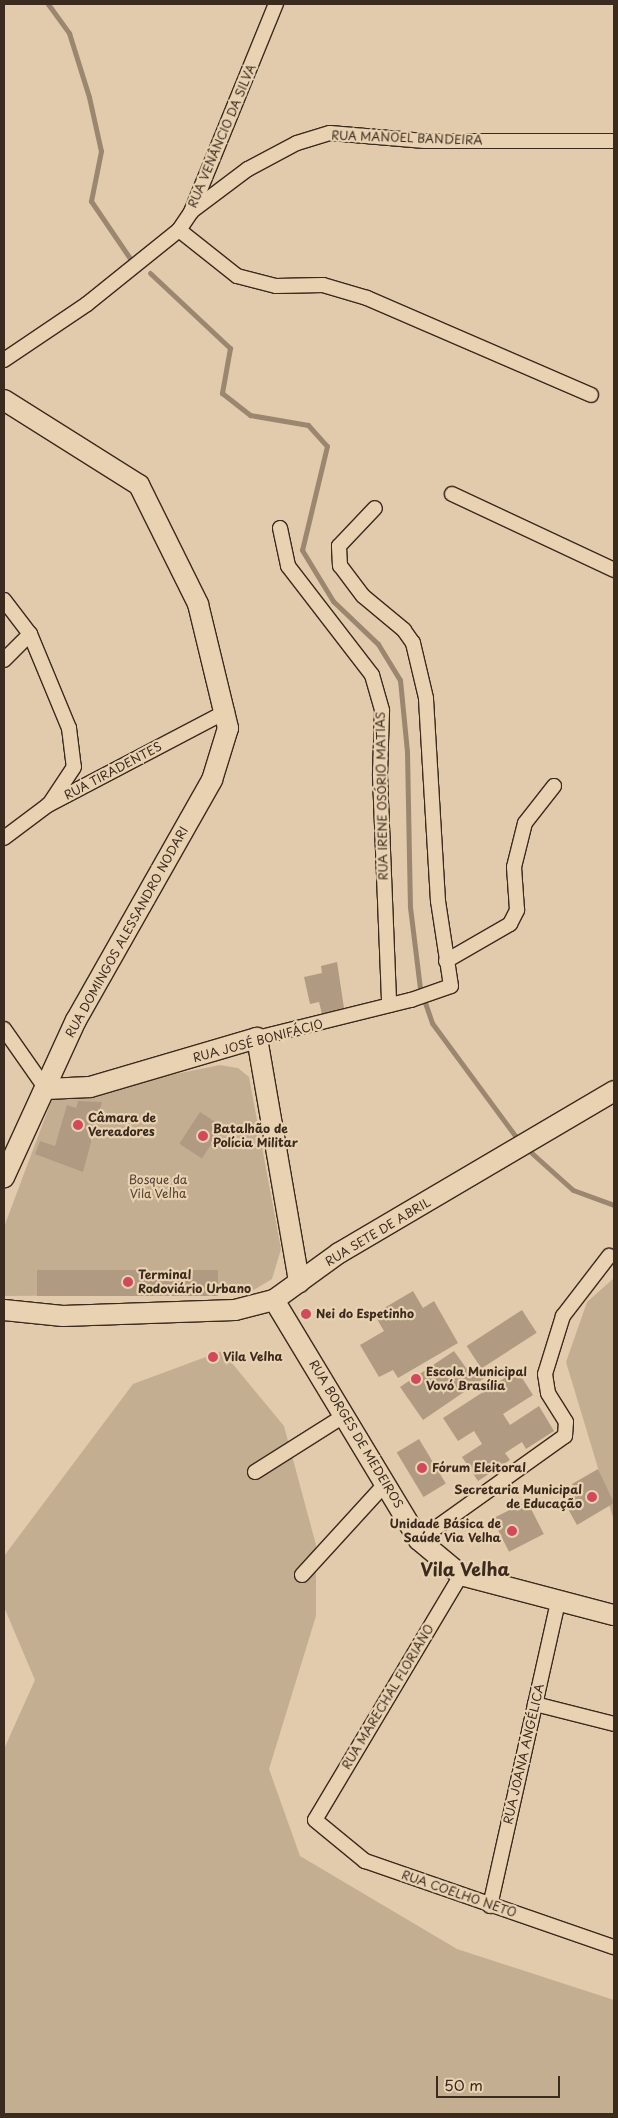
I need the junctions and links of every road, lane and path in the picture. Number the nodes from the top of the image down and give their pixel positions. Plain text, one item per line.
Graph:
1 (276, 4) edge
2 (614, 141) edge
3 (191, 212) junction
4 (179, 230) junction
5 (4, 360) edge
6 (591, 395) dead end
7 (4, 400) edge
8 (452, 494) dead end
9 (375, 508) dead end
10 (280, 528) dead end
11 (614, 570) edge
12 (4, 600) edge
13 (30, 634) junction
14 (4, 660) edge
15 (227, 711) junction
16 (554, 786) dead end
17 (48, 805) junction
18 (4, 838) edge
19 (446, 961) junction
20 (390, 1005) junction
21 (4, 1029) edge
22 (257, 1038) junction
23 (46, 1089) junction
24 (614, 1091) edge
25 (4, 1177) edge
26 (609, 1256) dead end
27 (298, 1282) junction
28 (274, 1300) junction
29 (4, 1310) edge
30 (345, 1415) junction
31 (255, 1472) dead end
32 (386, 1482) junction
33 (419, 1540) junction
34 (302, 1575) dead end
35 (461, 1575) junction
36 (558, 1602) junction
37 (614, 1615) edge
38 (535, 1704) junction
39 (614, 1724) edge
40 (315, 1820) joint
41 (490, 1906) junction
42 (614, 1947) edge

1 - 3 street, RUA VENÂNCIO DA SILVA
2 - 3 street, RUA MANOEL BANDEIRA
3 - 4 street, RUA VENÂNCIO DA SILVA
4 - 5 street, RUA VENÂNCIO DA SILVA
4 - 6 street
7 - 15 street, RUA DOMINGOS ALESSANDRO NODARI
8 - 11 street
9 - 19 street
10 - 20 street, RUA IRENE OSÓRIO MATIAS
12 - 13 street
13 - 14 street
13 - 17 street
15 - 17 street, RUA TIRADENTES
15 - 23 street, RUA DOMINGOS ALESSANDRO NODARI
16 - 19 street
17 - 18 street, RUA TIRADENTES
19 - 20 street, RUA JOSÉ BONIFÁCIO
20 - 22 street, RUA JOSÉ BONIFÁCIO
21 - 23 street
22 - 23 street, RUA JOSÉ BONIFÁCIO
22 - 27 street
23 - 25 street, RUA DOMINGOS ALESSANDRO NODARI
24 - 27 street, RUA SETE DE ABRIL
26 - 33 street
27 - 28 street, RUA SETE DE ABRIL
28 - 29 street, RUA SETE DE ABRIL
28 - 30 street, RUA BORGES DE MEDEIROS
30 - 31 street
30 - 32 street, RUA BORGES DE MEDEIROS
32 - 33 street, RUA BORGES DE MEDEIROS
32 - 34 street
33 - 35 street, RUA BORGES DE MEDEIROS
35 - 36 street, RUA BORGES DE MEDEIROS
35 - 40 street, RUA MARECHAL FLORIANO
36 - 37 street, RUA BORGES DE MEDEIROS
36 - 38 street, RUA JOANA ANGÉLICA
38 - 39 street
38 - 41 street, RUA JOANA ANGÉLICA
40 - 41 street, RUA COELHO NETO
41 - 42 street, RUA COELHO NETO

